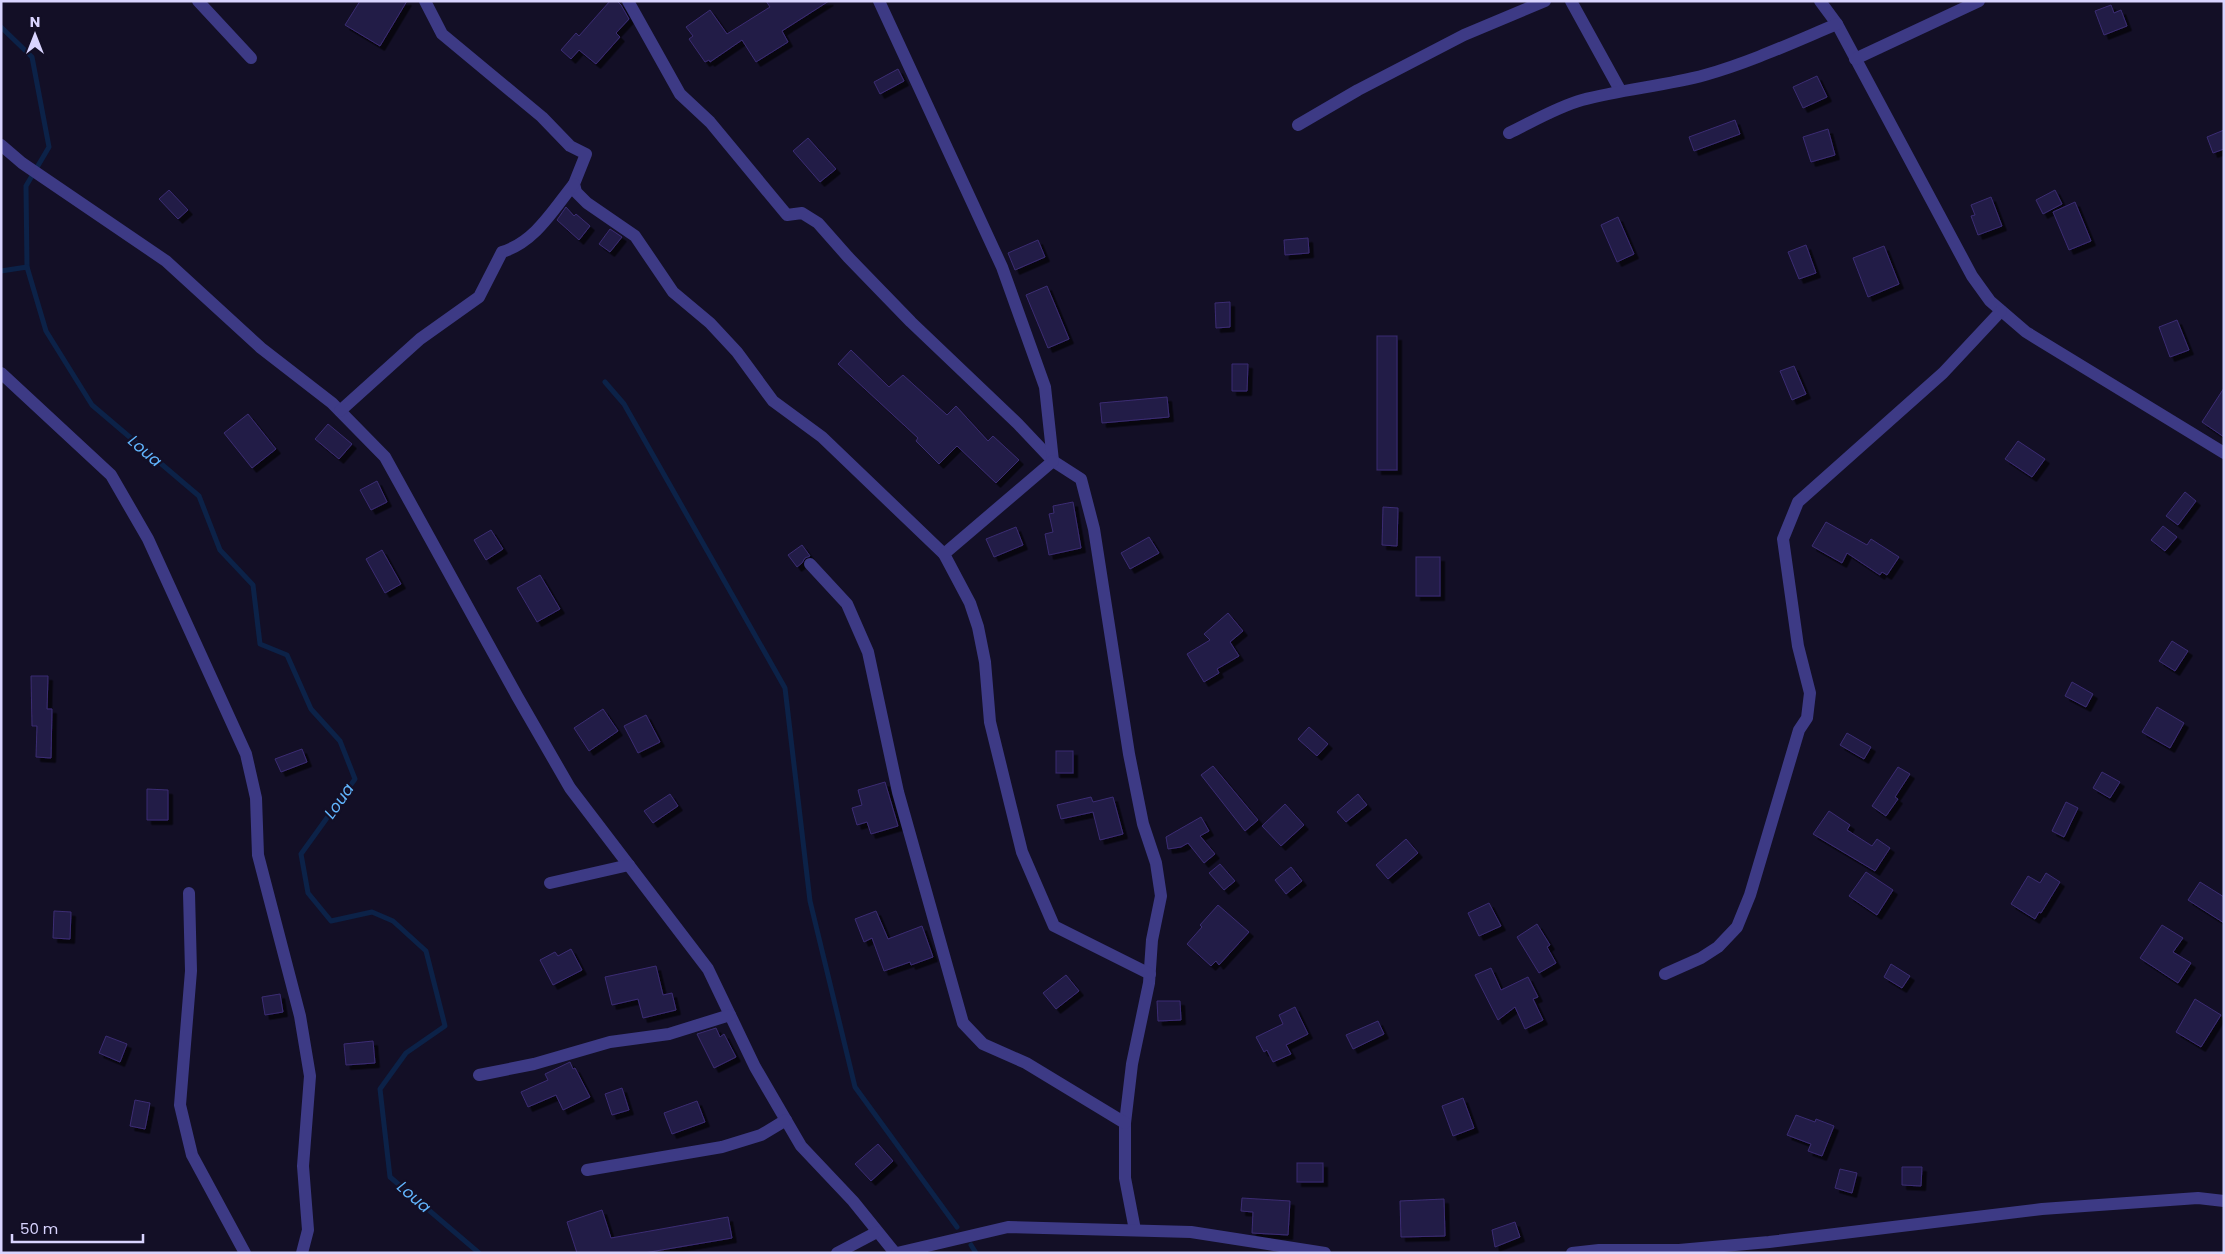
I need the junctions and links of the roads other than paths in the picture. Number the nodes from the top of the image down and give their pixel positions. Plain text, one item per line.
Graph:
1 (198, 1) edge
2 (425, 1) edge
3 (628, 1) edge
4 (879, 1) edge
5 (1546, 1) edge
6 (1571, 1) edge
7 (1820, 1) edge
8 (1980, 1) edge
9 (1837, 24) junction
10 (251, 58) dead end
11 (1855, 59) junction
12 (1620, 90) junction
13 (1298, 125) dead end
14 (1509, 133) dead end
15 (1, 145) edge
16 (574, 184) junction
17 (2001, 310) junction
18 (1, 373) edge
19 (340, 411) junction
20 (2224, 452) edge
21 (1053, 461) junction
22 (944, 554) junction
23 (810, 564) dead end
24 (628, 865) junction
25 (550, 883) dead end
26 (189, 893) dead end
27 (1150, 974) junction
28 (1665, 974) dead end
29 (730, 1015) junction
30 (479, 1075) dead end
31 (786, 1120) junction
32 (1125, 1123) junction
33 (587, 1170) dead end
34 (2224, 1201) edge
35 (1135, 1230) junction
36 (877, 1232) junction
37 (245, 1253) edge
38 (302, 1253) edge
39 (837, 1253) edge
40 (896, 1253) edge
41 (1325, 1253) edge
42 (1572, 1253) edge

1 - 10 street
2 - 16 street
3 - 21 street
4 - 21 street
5 - 13 street
6 - 12 street
7 - 9 street
8 - 11 street
9 - 11 street
9 - 12 street
11 - 17 street
12 - 14 street
15 - 19 street
16 - 19 street
16 - 22 street
17 - 20 street
17 - 28 street
18 - 38 street
19 - 24 street
21 - 22 street
21 - 27 street
22 - 27 street
23 - 32 street
24 - 25 street
24 - 29 street
26 - 37 street
27 - 32 street
29 - 30 street
29 - 31 street
31 - 33 street
31 - 36 street
32 - 35 street
34 - 42 street
35 - 40 street
35 - 41 street
36 - 39 street
36 - 40 street

